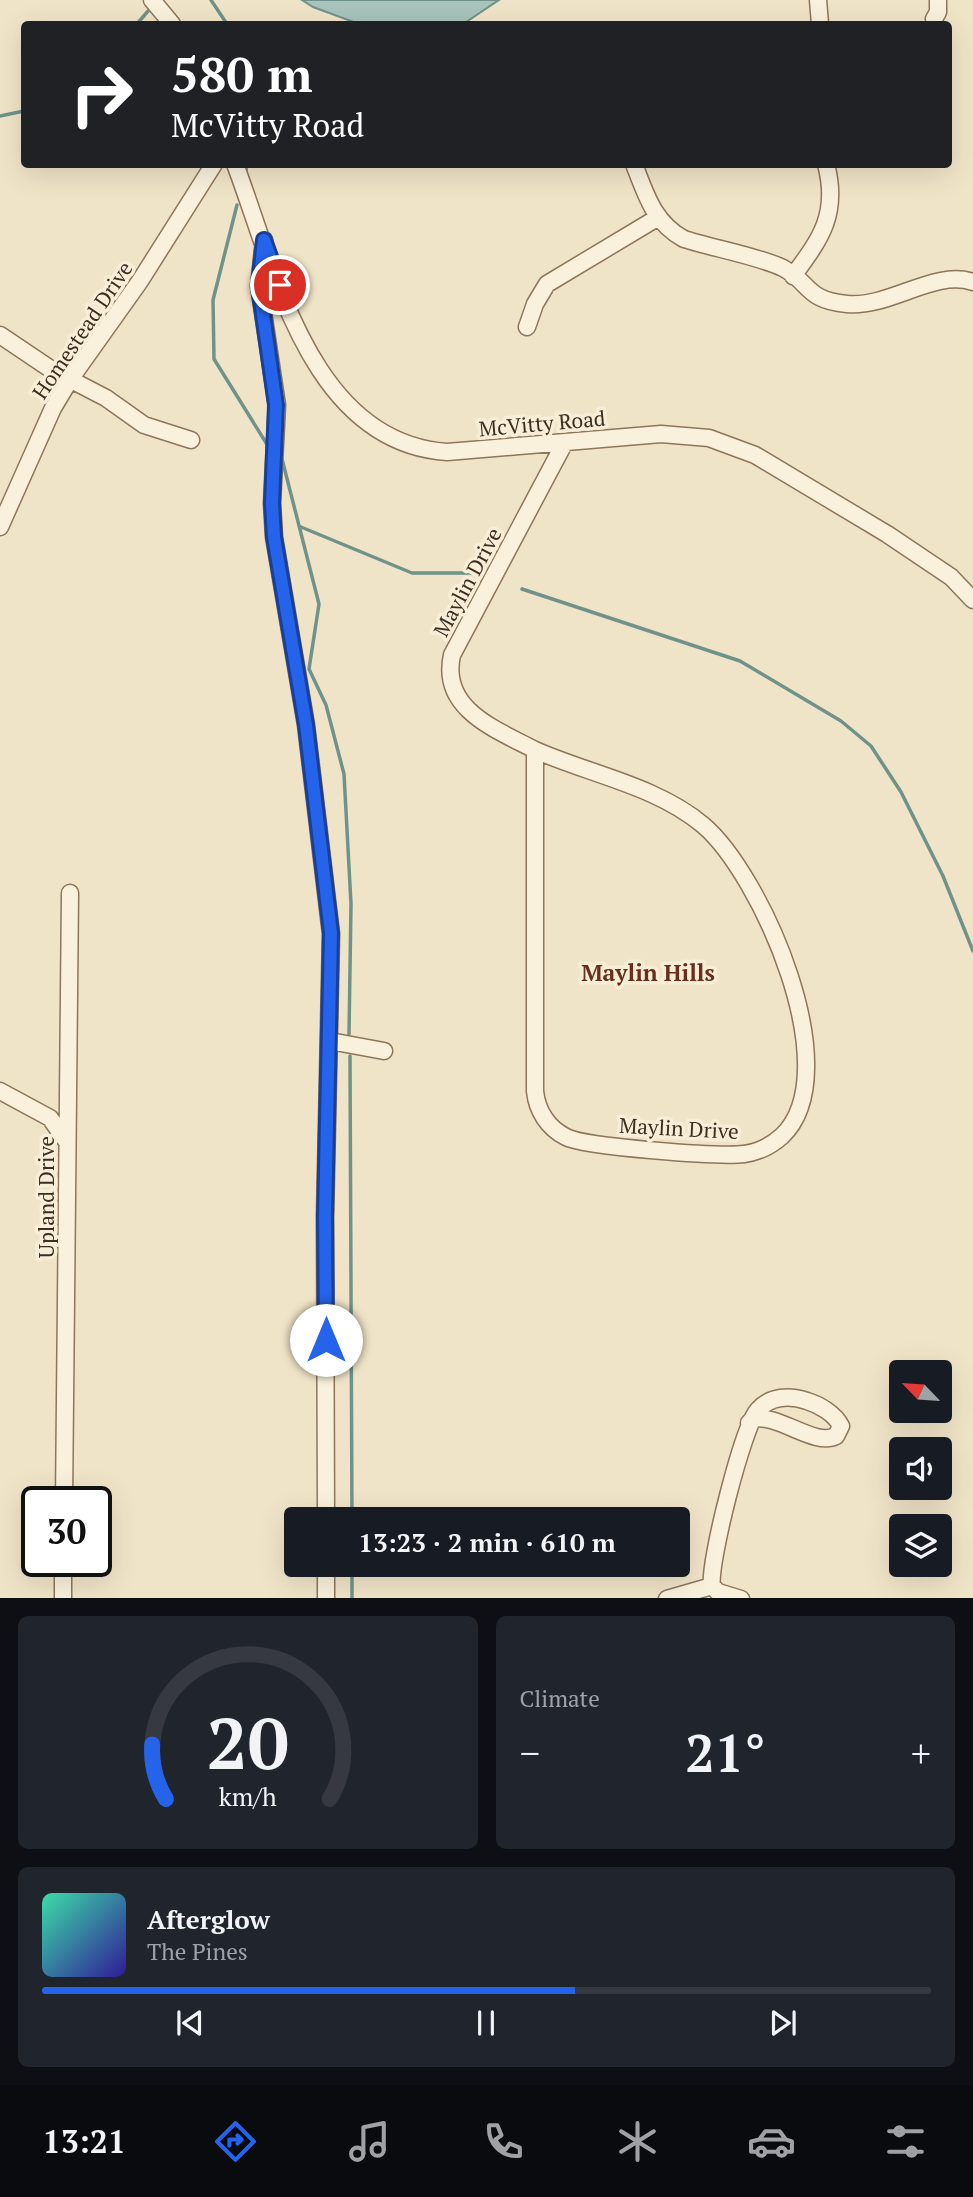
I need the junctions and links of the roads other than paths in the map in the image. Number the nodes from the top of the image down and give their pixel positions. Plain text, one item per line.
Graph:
1 (152, 0) edge
2 (818, 0) edge
3 (938, 0) edge
4 (934, 19) dead end
5 (170, 21) edge
6 (820, 21) edge
7 (212, 168) edge
8 (236, 168) edge
9 (636, 168) edge
10 (827, 168) edge
11 (657, 218) junction
12 (264, 240) junction
13 (793, 276) junction
14 (973, 282) edge
15 (527, 327) dead end
16 (0, 335) edge
17 (71, 378) junction
18 (191, 440) dead end
19 (565, 442) junction
20 (0, 527) edge
21 (973, 600) edge
22 (535, 750) junction
23 (70, 893) dead end
24 (330, 1041) junction
25 (384, 1051) dead end
26 (0, 1091) edge
27 (67, 1142) junction
28 (749, 1423) junction
29 (64, 1486) edge
30 (327, 1507) edge
31 (63, 1577) edge
32 (326, 1577) edge
33 (712, 1586) junction
34 (63, 1598) edge
35 (326, 1598) edge
36 (667, 1598) edge
37 (741, 1598) edge

1 - 5 street
2 - 6 street
3 - 4 street
7 - 17 street, Homestead Drive
8 - 12 street, McVitty Road
9 - 11 street
10 - 13 street
11 - 13 street
11 - 15 street
12 - 19 street, McVitty Road
12 - 24 street
13 - 14 street
16 - 17 street
17 - 18 street
17 - 20 street, Homestead Drive
19 - 21 street, McVitty Road
19 - 22 street, Maylin Drive
22 - 22 street, Maylin Drive
23 - 27 street, Upland Drive
24 - 25 street
24 - 30 street
26 - 27 street
27 - 29 street, Upland Drive
28 - 28 street
28 - 33 street
31 - 34 street
32 - 35 street
33 - 36 street
33 - 37 street

